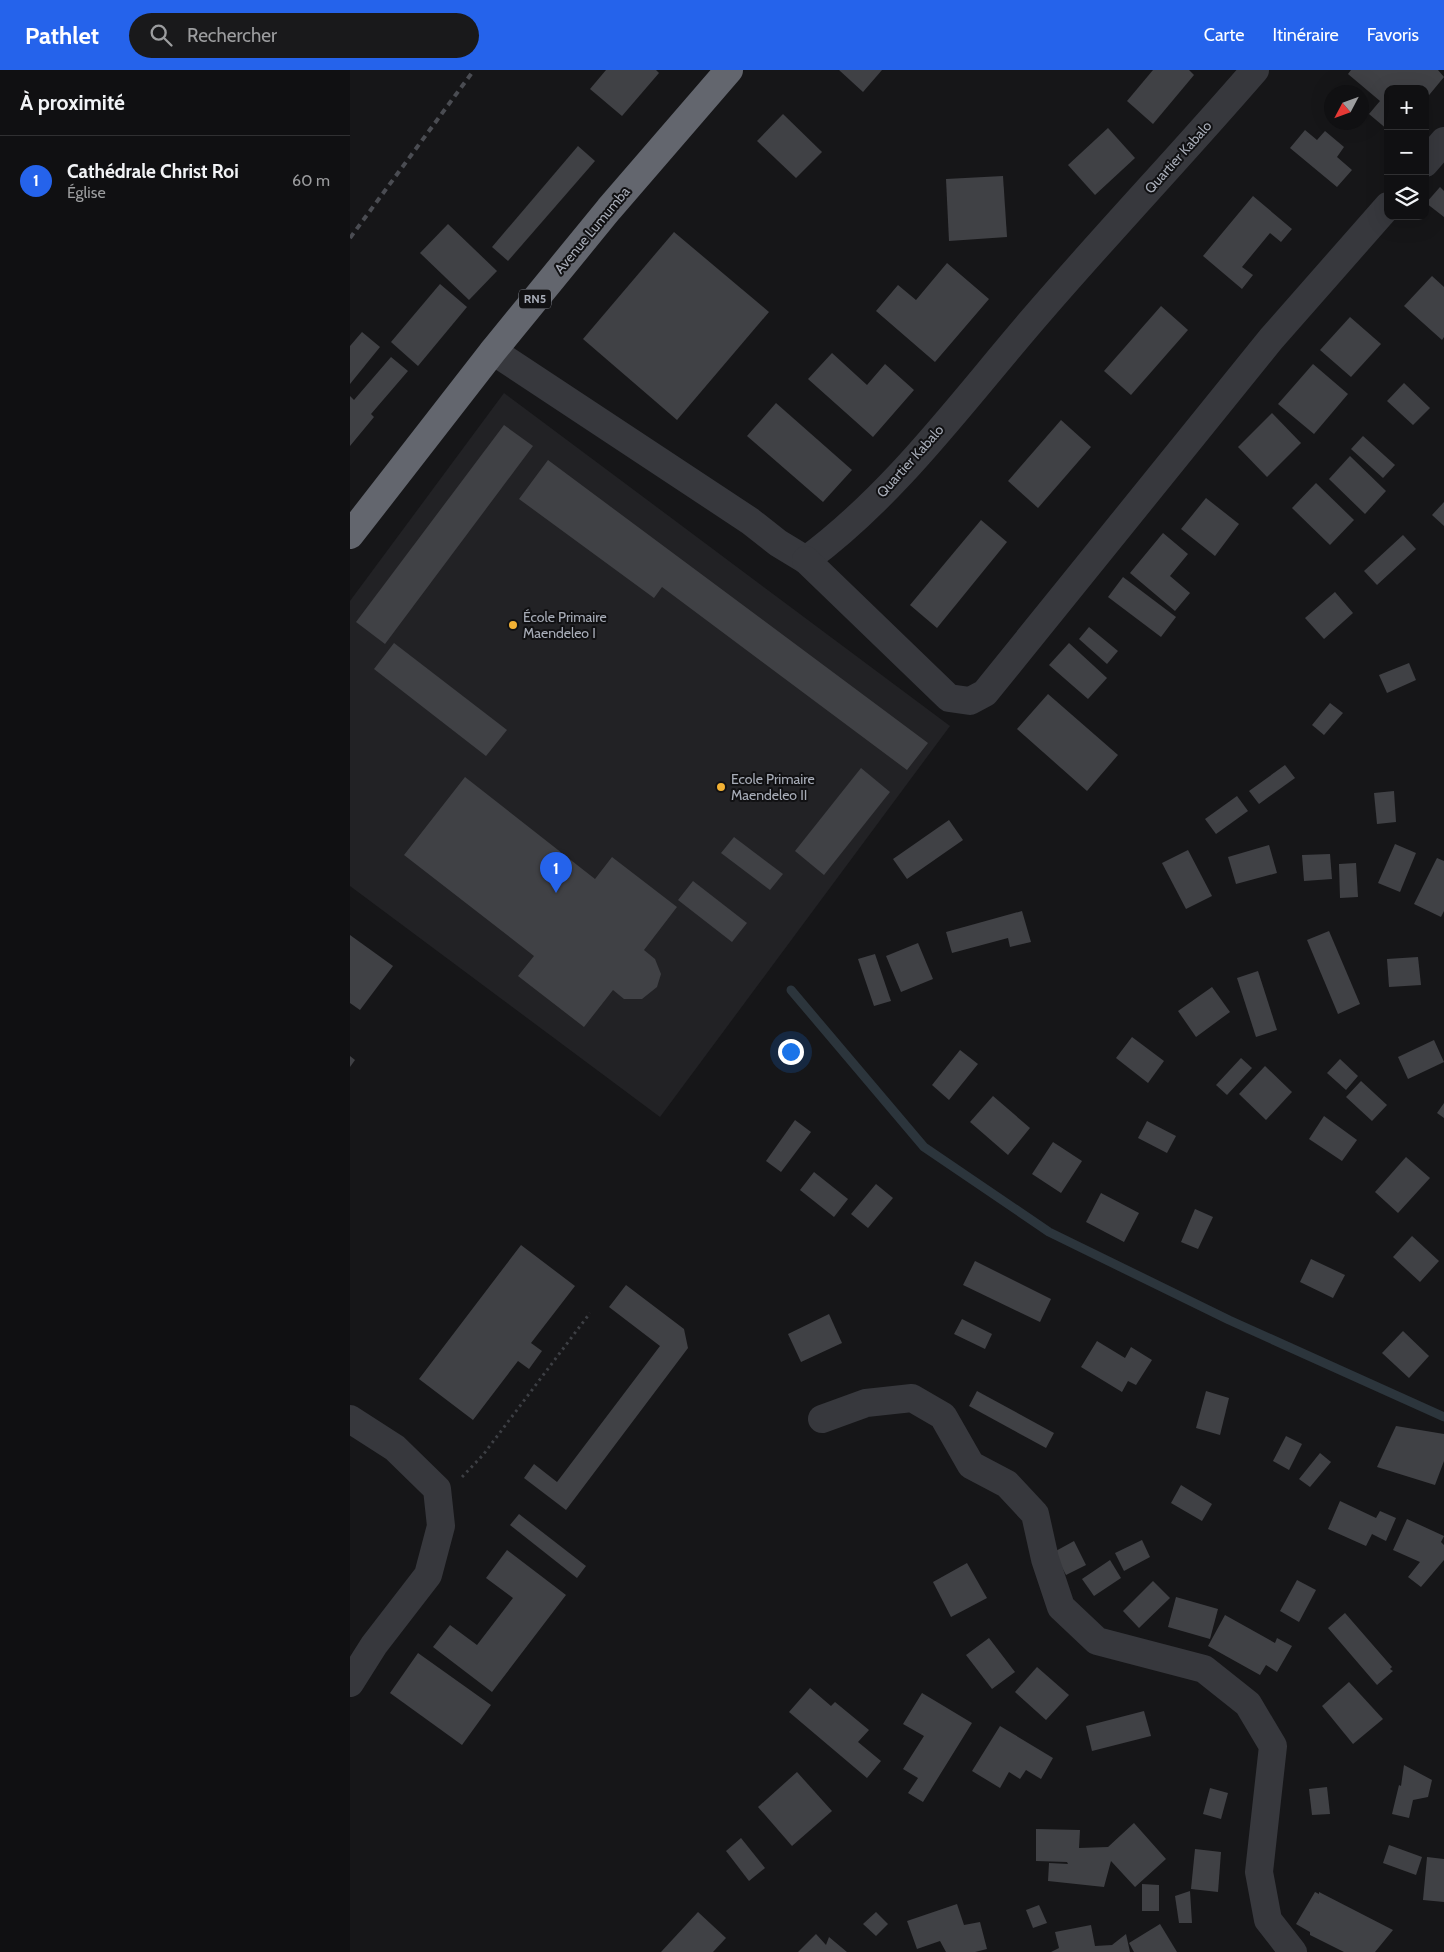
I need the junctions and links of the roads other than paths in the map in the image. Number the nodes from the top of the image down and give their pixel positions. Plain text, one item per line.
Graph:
1 (729, 70) edge
2 (1255, 70) edge
3 (1444, 141) edge
4 (1429, 158) edge
5 (1384, 211) edge
6 (493, 351) junction
7 (350, 535) edge
8 (806, 560) junction
9 (350, 1419) edge
10 (822, 1420) dead end
11 (350, 1684) edge
12 (1293, 1952) edge

1 - 6 highway, Avenue Lumumba / RN5
2 - 8 street, Quartier Kabalo
3 - 4 street
5 - 8 street
6 - 7 highway, Avenue Lumumba / RN5
6 - 8 street
9 - 11 street
10 - 12 street

